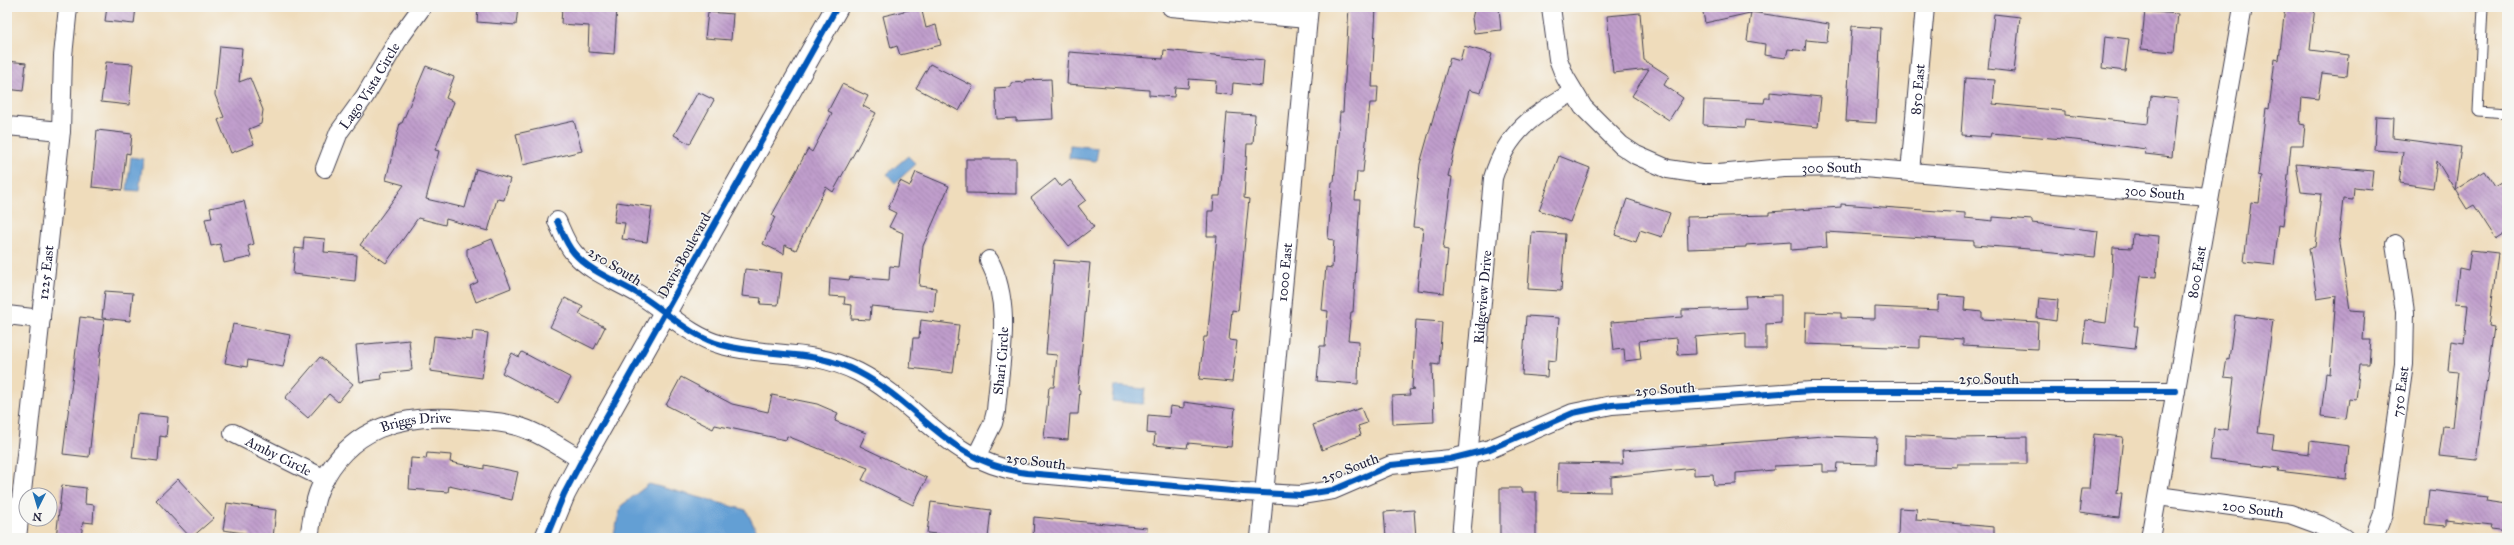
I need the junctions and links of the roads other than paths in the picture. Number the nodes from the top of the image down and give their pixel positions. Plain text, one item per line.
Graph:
1 (68, 7) edge
2 (422, 7) edge
3 (837, 7) edge
4 (1171, 7) edge
5 (1551, 7) edge
6 (1925, 7) edge
7 (2243, 7) edge
8 (2483, 7) edge
9 (1308, 13) edge
10 (1573, 92) junction
11 (2507, 113) edge
12 (7, 126) edge
13 (61, 131) junction
14 (325, 168) dead end
15 (1910, 172) junction
16 (2209, 196) junction
17 (557, 221) dead end
18 (2395, 244) dead end
19 (989, 260) dead end
20 (666, 313) junction
21 (7, 316) edge
22 (41, 318) junction
23 (2176, 391) junction
24 (233, 433) dead end
25 (1469, 455) junction
26 (975, 459) junction
27 (582, 460) junction
28 (325, 479) junction
29 (1264, 494) junction
30 (2158, 496) junction
31 (17, 538) edge
32 (309, 538) edge
33 (546, 538) edge
34 (1260, 538) edge
35 (1462, 538) edge
36 (2150, 538) edge
37 (2344, 538) edge
38 (2374, 538) edge

1 - 13 street, 1225 East
2 - 14 street, Lago Vista Circle
3 - 20 street, Davis Boulevard
4 - 9 street
5 - 10 street, 300 South
6 - 15 street, 850 East
7 - 16 street, 800 East
8 - 11 lane
9 - 29 street, 1000 East
10 - 15 street, 300 South
10 - 25 street, Ridgeview Drive
12 - 13 street
13 - 22 street, 1225 East
15 - 16 street, 300 South
16 - 23 street, 800 East
17 - 20 street, 250 South
18 - 38 street, 750 East
19 - 26 street, Shari Circle
20 - 26 street, 250 South
20 - 27 street, Davis Boulevard
21 - 22 street
22 - 31 street, 1225 East
23 - 25 street, 250 South
23 - 30 street, 800 East
24 - 28 street, Amby Circle
25 - 29 street, 250 South
25 - 35 street, Ridgeview Drive
26 - 29 street, 250 South
27 - 28 street, Briggs Drive
27 - 33 street, Davis Boulevard
28 - 32 street, Briggs Drive
29 - 34 street, 1000 East
30 - 36 street, 800 East
30 - 37 street, 200 South

